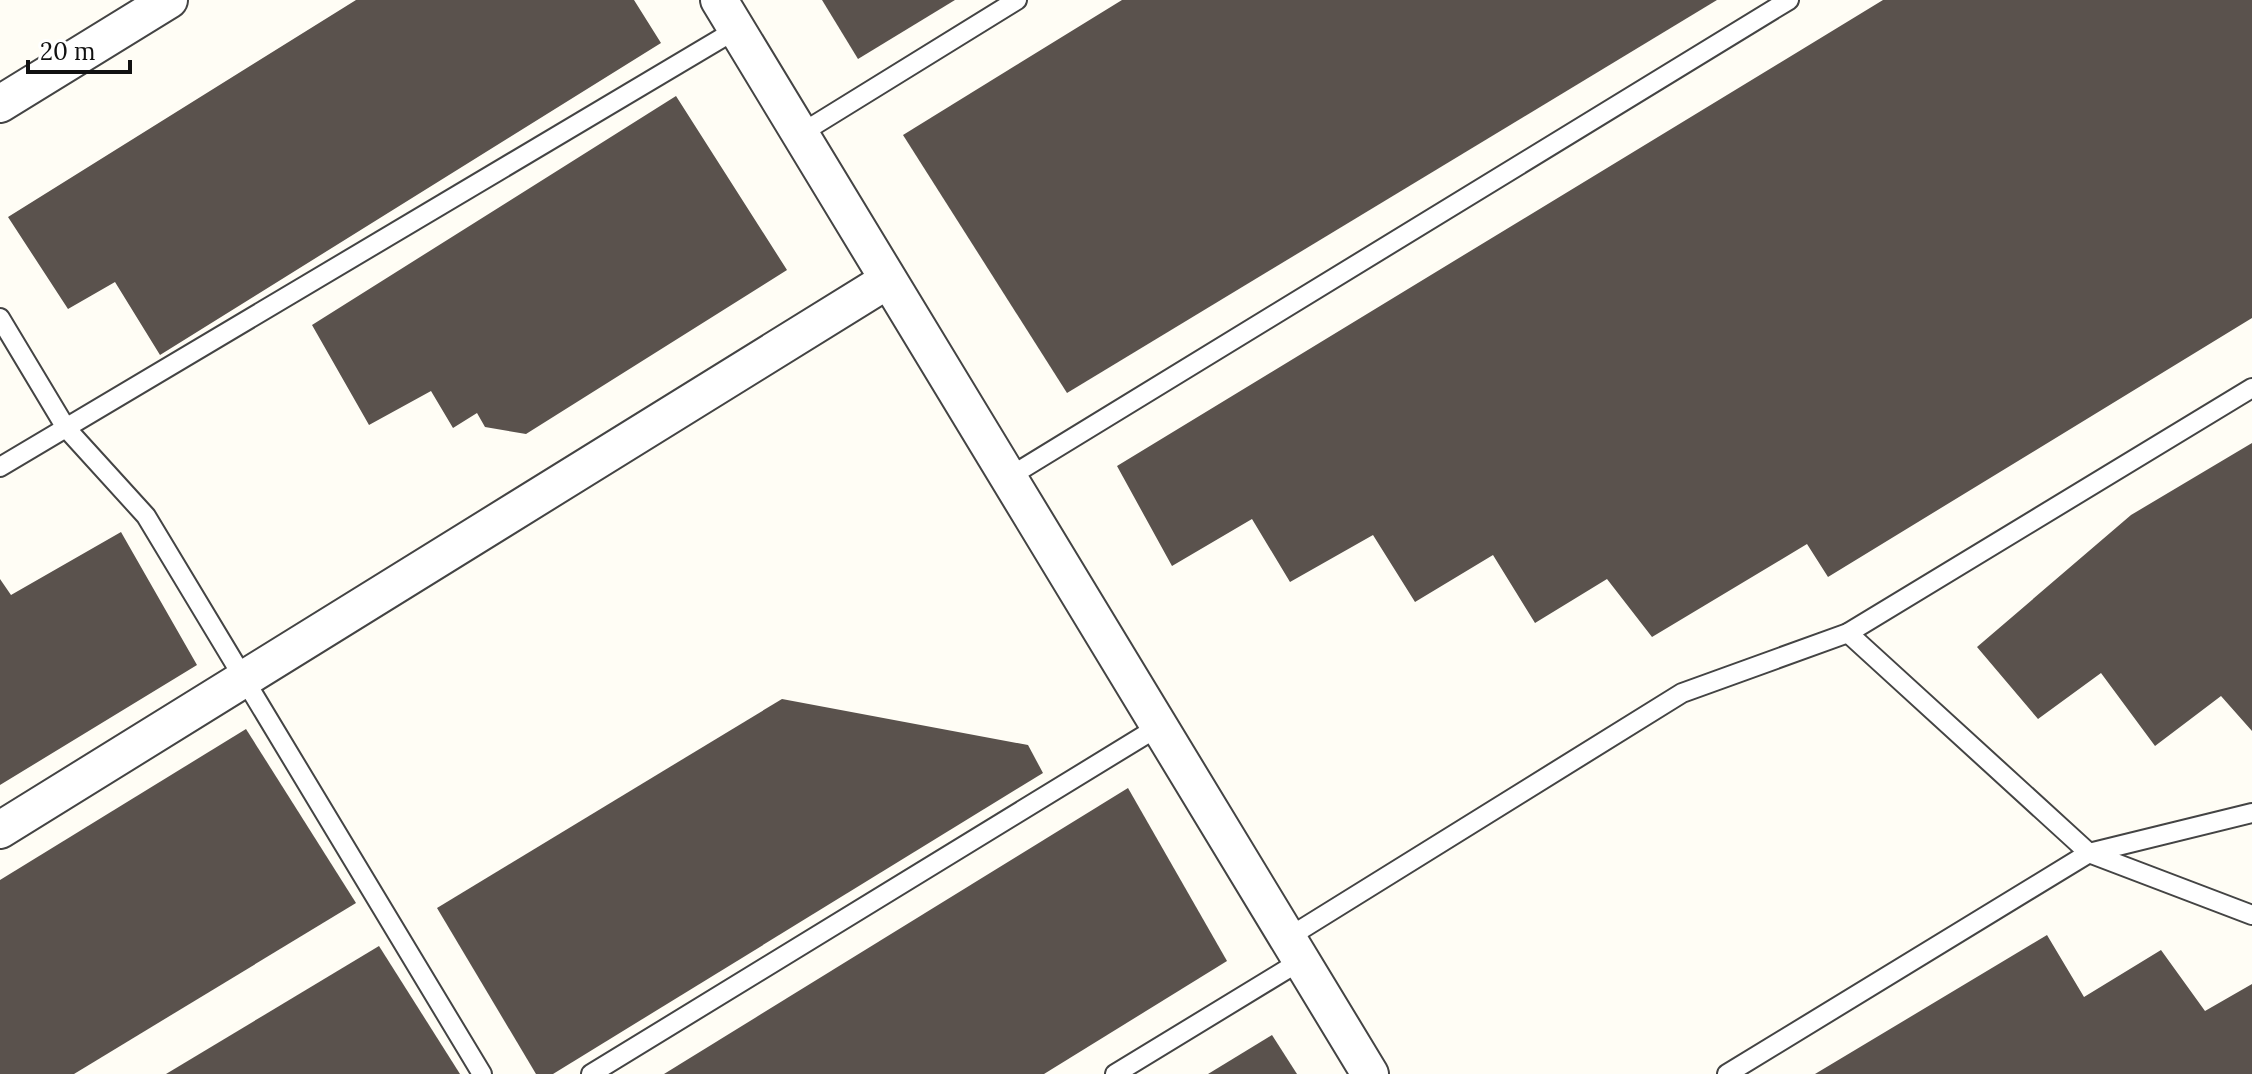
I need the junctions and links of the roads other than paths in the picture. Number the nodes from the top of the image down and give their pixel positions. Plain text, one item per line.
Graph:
1 (169, 0) edge
2 (1017, 0) edge
3 (1789, 0) edge
4 (728, 14) edge
5 (0, 104) edge
6 (800, 134) junction
7 (888, 280) junction
8 (0, 318) edge
9 (2252, 388) edge
10 (66, 428) junction
11 (0, 467) edge
12 (1009, 477) junction
13 (1848, 633) junction
14 (244, 679) junction
15 (1158, 727) junction
16 (2252, 813) edge
17 (0, 830) edge
18 (2089, 853) junction
19 (2252, 915) edge
20 (1295, 949) junction
21 (482, 1074) edge
22 (591, 1074) edge
23 (1115, 1074) edge
24 (1370, 1074) edge
25 (1727, 1074) edge

1 - 5 street
2 - 6 lane
3 - 12 lane
4 - 6 street
4 - 10 lane
6 - 7 street
7 - 12 street
7 - 14 street
8 - 10 lane
9 - 13 lane
10 - 11 lane
10 - 14 lane
12 - 15 street
13 - 18 lane
13 - 20 lane
14 - 17 street
14 - 21 lane
15 - 20 street
15 - 22 lane
16 - 18 lane
18 - 19 lane
18 - 25 lane
20 - 23 lane
20 - 24 street

